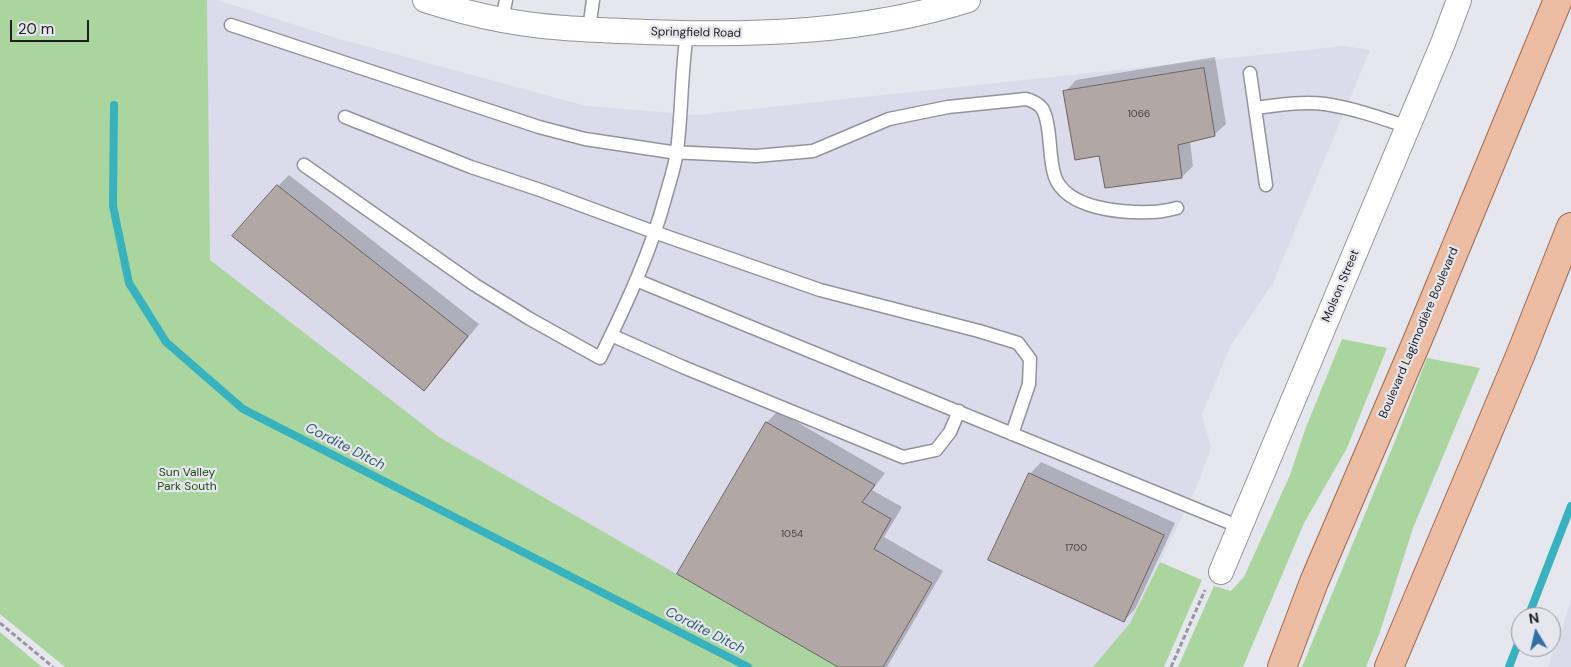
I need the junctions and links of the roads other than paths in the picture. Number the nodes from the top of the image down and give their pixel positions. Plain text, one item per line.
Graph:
1 (425, 0) edge
2 (593, 0) edge
3 (968, 0) edge
4 (1459, 0) edge
5 (1558, 0) edge
6 (458, 5) edge
7 (504, 10) edge
8 (231, 25) dead end
9 (589, 30) junction
10 (687, 33) junction
11 (1250, 73) dead end
12 (1255, 108) junction
13 (345, 117) dead end
14 (1408, 127) junction
15 (677, 152) junction
16 (304, 165) dead end
17 (1266, 185) dead end
18 (1177, 208) dead end
19 (1571, 227) edge
20 (654, 232) junction
21 (636, 280) junction
22 (612, 335) junction
23 (959, 410) junction
24 (1012, 434) junction
25 (1240, 526) junction
26 (1221, 572) road end
27 (1282, 667) edge
28 (1389, 667) edge

1 - 6 street, Springfield Road
2 - 9 lane
3 - 10 street, Springfield Road
4 - 14 street, Molson Street
5 - 27 main road, Boulevard Lagimodière Boulevard
6 - 7 street, Springfield Road
7 - 9 street, Springfield Road
8 - 15 lane
9 - 10 street, Springfield Road
10 - 15 lane
11 - 12 lane
12 - 14 lane
12 - 17 lane
13 - 20 lane
14 - 25 street, Molson Street
15 - 18 lane
15 - 20 lane
16 - 22 lane
19 - 28 main road
20 - 21 lane
20 - 24 lane
21 - 22 lane
21 - 23 lane
22 - 23 lane
23 - 24 lane
24 - 25 lane
25 - 26 street, Molson Street

